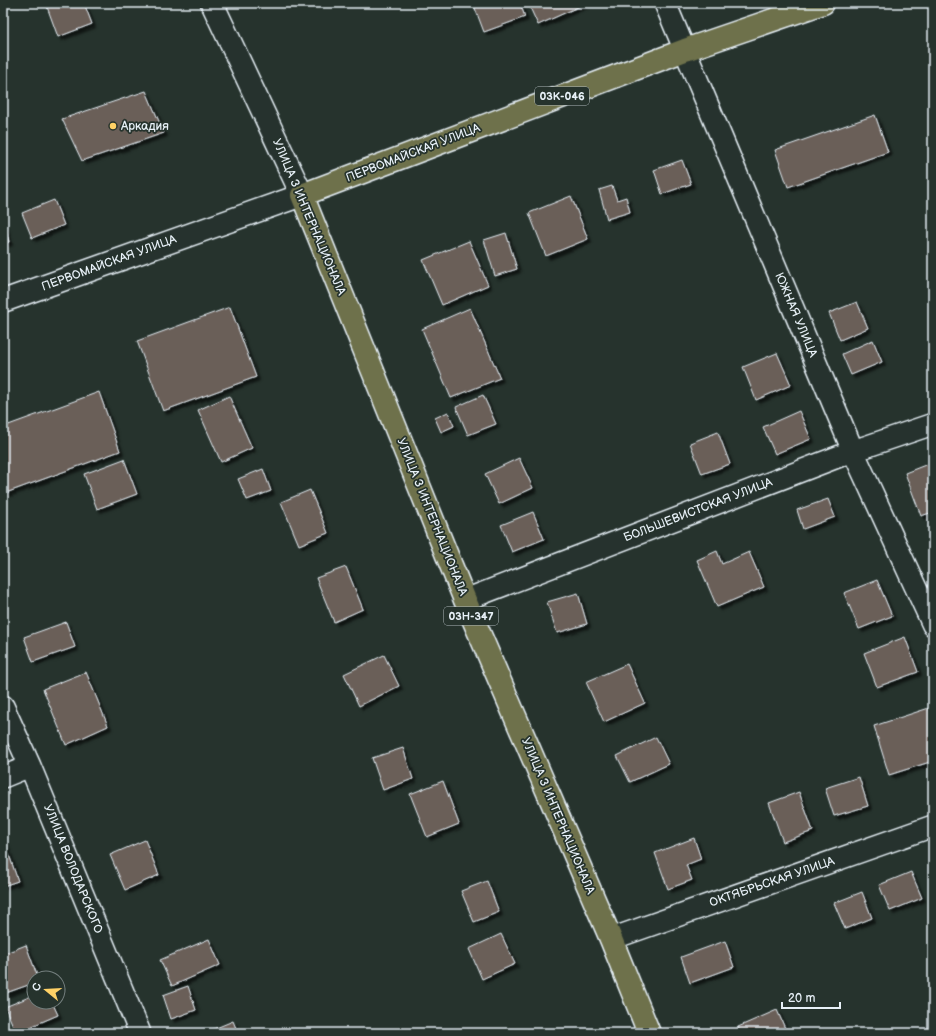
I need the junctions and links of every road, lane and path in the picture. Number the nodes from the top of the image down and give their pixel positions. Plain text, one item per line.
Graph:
1 (212, 3) edge
2 (665, 3) edge
3 (823, 3) edge
4 (685, 50) junction
5 (302, 195) junction
6 (3, 301) edge
7 (933, 424) edge
8 (853, 451) junction
9 (464, 600) junction
10 (933, 624) edge
11 (3, 706) edge
12 (30, 766) junction
13 (3, 777) edge
14 (933, 826) edge
15 (611, 939) junction
16 (140, 1033) edge
17 (650, 1033) edge

1 - 5 main road, УЛИЦА 3 ИНТЕРНАЦИОНАЛА
2 - 4 street, ЮЖНАЯ УЛИЦА
3 - 4 main road, ПЕРВОМАЙСКАЯ УЛИЦА / 03К-046
4 - 5 main road, ПЕРВОМАЙСКАЯ УЛИЦА / 03К-046
4 - 8 street, ЮЖНАЯ УЛИЦА
5 - 6 main road, ПЕРВОМАЙСКАЯ УЛИЦА / 03К-046
5 - 9 main road, УЛИЦА 3 ИНТЕРНАЦИОНАЛА / 03Н-347
7 - 8 street, БОЛЬШЕВИСТСКАЯ УЛИЦА
8 - 9 street, БОЛЬШЕВИСТСКАЯ УЛИЦА
8 - 10 street, ЮЖНАЯ УЛИЦА
9 - 15 main road, УЛИЦА 3 ИНТЕРНАЦИОНАЛА / 03Н-347
11 - 12 street, УЛИЦА ВОЛОДАРСКОГО
12 - 13 street
12 - 16 street, УЛИЦА ВОЛОДАРСКОГО
14 - 15 street, ОКТЯБРЬСКАЯ УЛИЦА
15 - 17 main road, УЛИЦА 3 ИНТЕРНАЦИОНАЛА / 03Н-347

